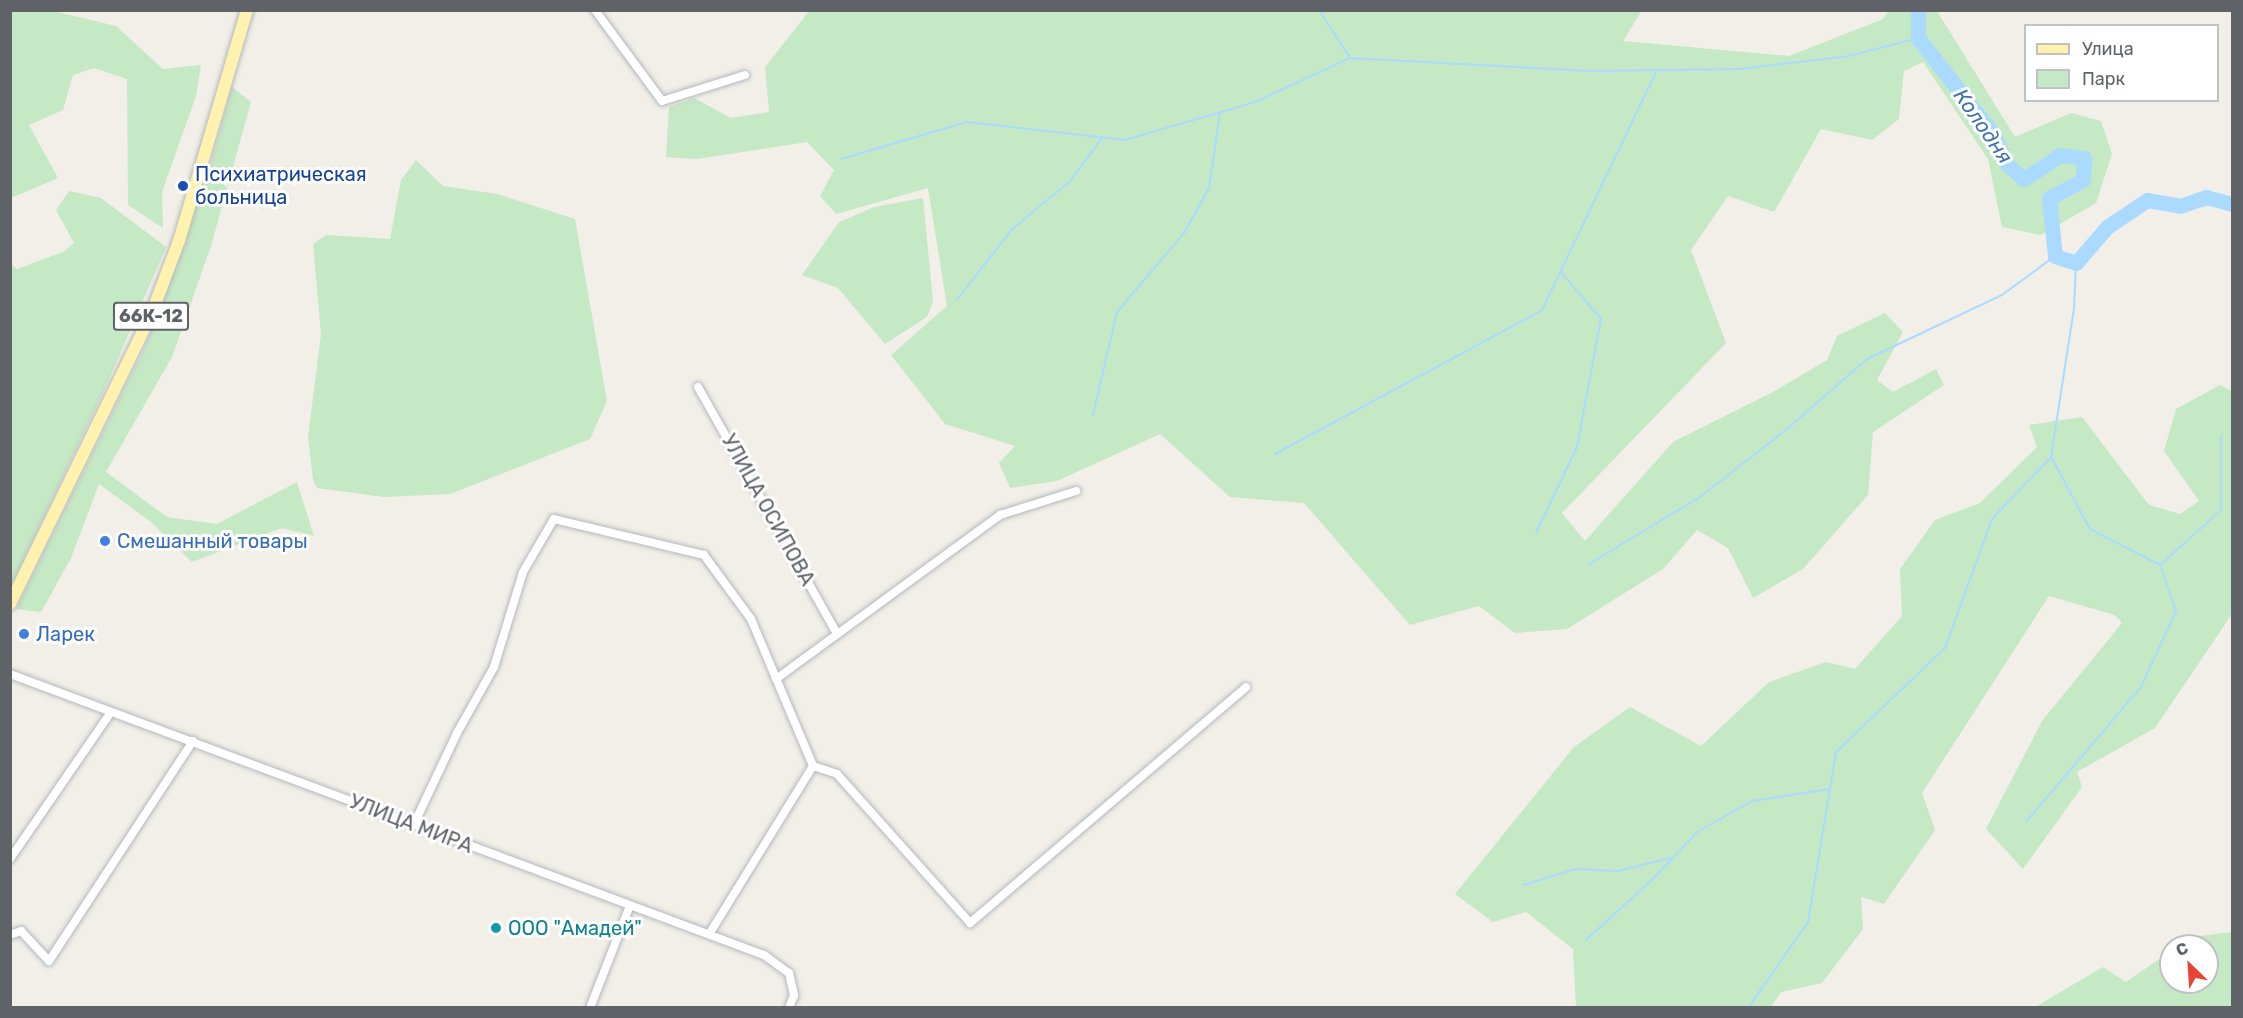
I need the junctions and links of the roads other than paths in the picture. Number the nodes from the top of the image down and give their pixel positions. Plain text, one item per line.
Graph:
1 (247, 10) edge
2 (594, 10) edge
3 (745, 75) dead end
4 (698, 387) dead end
5 (1076, 491) dead end
6 (10, 604) edge
7 (837, 634) junction
8 (10, 674) edge
9 (776, 679) junction
10 (1246, 687) dead end
11 (111, 712) junction
12 (193, 741) junction
13 (813, 766) junction
14 (414, 824) junction
15 (10, 859) edge
16 (629, 908) junction
17 (710, 933) junction
18 (10, 935) edge
19 (590, 1008) edge
20 (789, 1008) edge

1 - 6 main road, 66К-12
2 - 3 street
4 - 7 street, УЛИЦА ОСИПОВА
5 - 7 street
7 - 9 street
8 - 11 street, УЛИЦА МИРА
9 - 13 street
9 - 14 street
10 - 13 street
11 - 12 street, УЛИЦА МИРА
11 - 15 street
12 - 14 street, УЛИЦА МИРА
12 - 18 street
13 - 17 street
14 - 16 street, УЛИЦА МИРА
16 - 17 street, УЛИЦА МИРА
16 - 19 street
17 - 20 street, УЛИЦА МИРА

